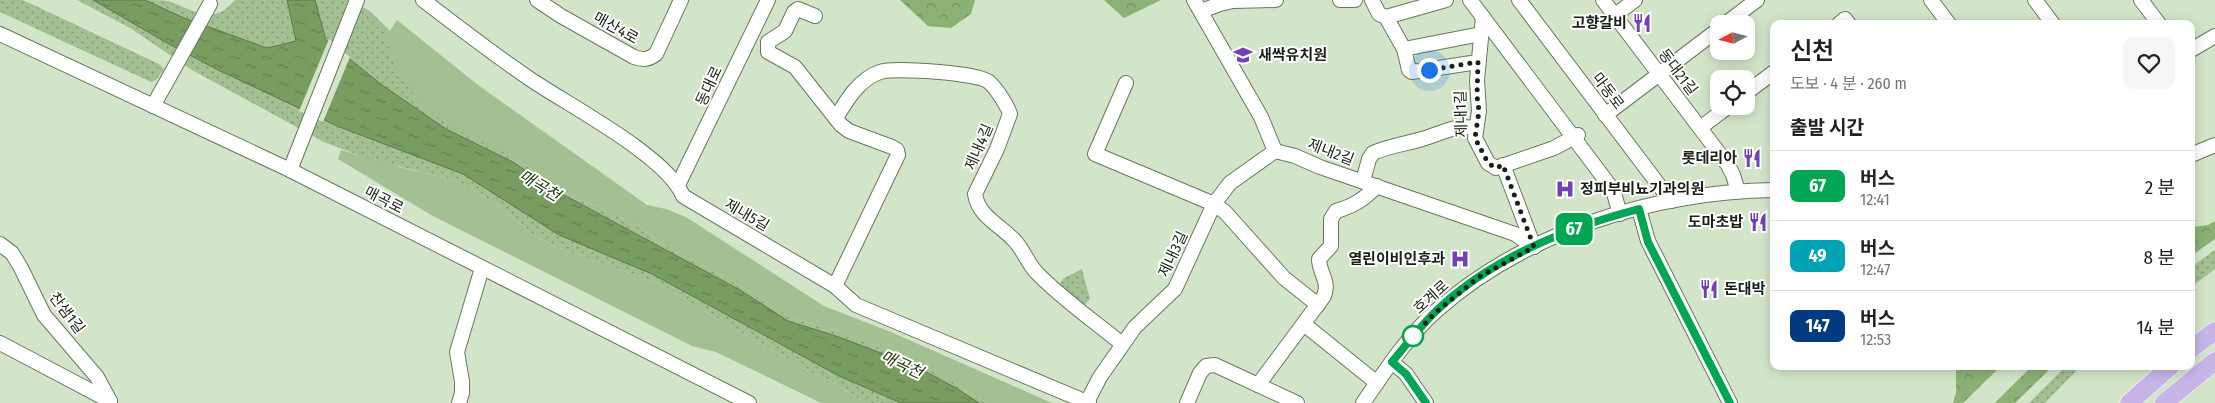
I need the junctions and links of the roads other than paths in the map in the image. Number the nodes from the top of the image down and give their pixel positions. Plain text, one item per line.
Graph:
1 (356, 0) edge
2 (423, 0) edge
3 (538, 0) edge
4 (681, 0) edge
5 (768, 0) edge
6 (1276, 0) edge
7 (1340, 0) edge
8 (1355, 0) edge
9 (1372, 0) edge
10 (1446, 0) edge
11 (1470, 0) edge
12 (1519, 0) edge
13 (1602, 0) edge
14 (1635, 0) edge
15 (1756, 0) edge
16 (1931, 0) edge
17 (2035, 0) edge
18 (2141, 0) edge
19 (208, 5) edge
20 (1198, 5) edge
21 (1737, 15) edge
22 (815, 16) dead end
23 (1614, 16) junction
24 (1386, 17) junction
25 (1483, 17) junction
26 (1946, 20) edge
27 (2050, 20) edge
28 (2156, 20) edge
29 (0, 34) edge
30 (1481, 34) junction
31 (1710, 36) edge
32 (2215, 36) edge
33 (2195, 48) edge
34 (1404, 49) junction
35 (1478, 62) junction
36 (1659, 74) junction
37 (1770, 77) edge
38 (1126, 83) dead end
39 (1755, 87) edge
40 (153, 106) junction
41 (1606, 115) junction
42 (1717, 115) edge
43 (836, 118) junction
44 (1475, 128) junction
45 (1700, 128) junction
46 (1576, 136) junction
47 (2215, 145) edge
48 (1275, 151) junction
49 (2195, 153) edge
50 (1503, 165) junction
51 (290, 170) junction
52 (1363, 181) junction
53 (678, 185) junction
54 (1378, 186) junction
55 (1770, 190) edge
56 (1738, 192) junction
57 (1671, 201) junction
58 (1214, 204) junction
59 (1639, 209) junction
60 (1620, 214) junction
61 (0, 244) edge
62 (1534, 247) junction
63 (482, 268) junction
64 (835, 286) junction
65 (1318, 305) junction
66 (1305, 325) junction
67 (2215, 331) edge
68 (0, 343) edge
69 (1122, 344) junction
70 (2195, 346) edge
71 (2215, 361) edge
72 (1392, 362) junction
73 (2166, 370) edge
74 (1377, 383) junction
75 (1258, 385) junction
76 (111, 402) edge
77 (459, 403) edge
78 (749, 403) edge
79 (1088, 403) edge
80 (1187, 403) edge
81 (1297, 403) edge
82 (1363, 403) edge
83 (1426, 403) edge
84 (1730, 403) edge
85 (2129, 403) edge
86 (2164, 403) edge

1 - 51 street
2 - 53 street, 제내5길
3 - 4 street, 매산4로
5 - 53 street, 동대로
6 - 20 street
7 - 8 street
9 - 24 street
10 - 24 street
11 - 25 street
12 - 41 street, 마동로
13 - 23 street, 동대21길
14 - 23 street
15 - 21 street
16 - 26 street
17 - 27 street
18 - 28 street
19 - 40 street
20 - 48 street
22 - 43 street
23 - 36 street, 동대21길
24 - 34 street
25 - 30 street, 제내1길
25 - 46 street
29 - 40 street, 매곡로
30 - 34 street
30 - 35 street, 제내1길
31 - 36 street
32 - 33 street
34 - 35 street
35 - 44 street, 제내1길
36 - 41 street
36 - 45 street, 동대21길
37 - 39 street
38 - 58 street
40 - 51 street, 매곡로
41 - 57 street, 마동로
42 - 45 street
43 - 64 street
43 - 69 street, 제내4길
44 - 50 street, 제내1길
44 - 52 street
45 - 56 street, 동대21길
46 - 50 street
46 - 60 street
47 - 49 street
48 - 52 street, 제내2길
48 - 58 street, 제내3길
50 - 62 street
51 - 63 street, 매곡로
52 - 54 street, 제내2길
53 - 64 street, 제내5길
54 - 62 street, 제내2길
54 - 65 street
55 - 56 street, 호계로
56 - 57 street, 호계로
57 - 59 street, 호계로
58 - 65 street
58 - 69 street, 제내3길
59 - 60 street, 호계로
59 - 84 street
60 - 62 street, 호계로
61 - 76 street, 찬샘1길
62 - 72 street, 호계로
63 - 77 street
63 - 78 street, 매곡로
64 - 79 street, 제내5길
65 - 66 street
66 - 74 street
66 - 75 street
67 - 70 main road
68 - 76 street
69 - 79 street, 제내3길
71 - 86 main road
72 - 74 street, 호계로
72 - 83 street
73 - 85 main road
74 - 82 street, 호계로
75 - 80 street
75 - 81 street

